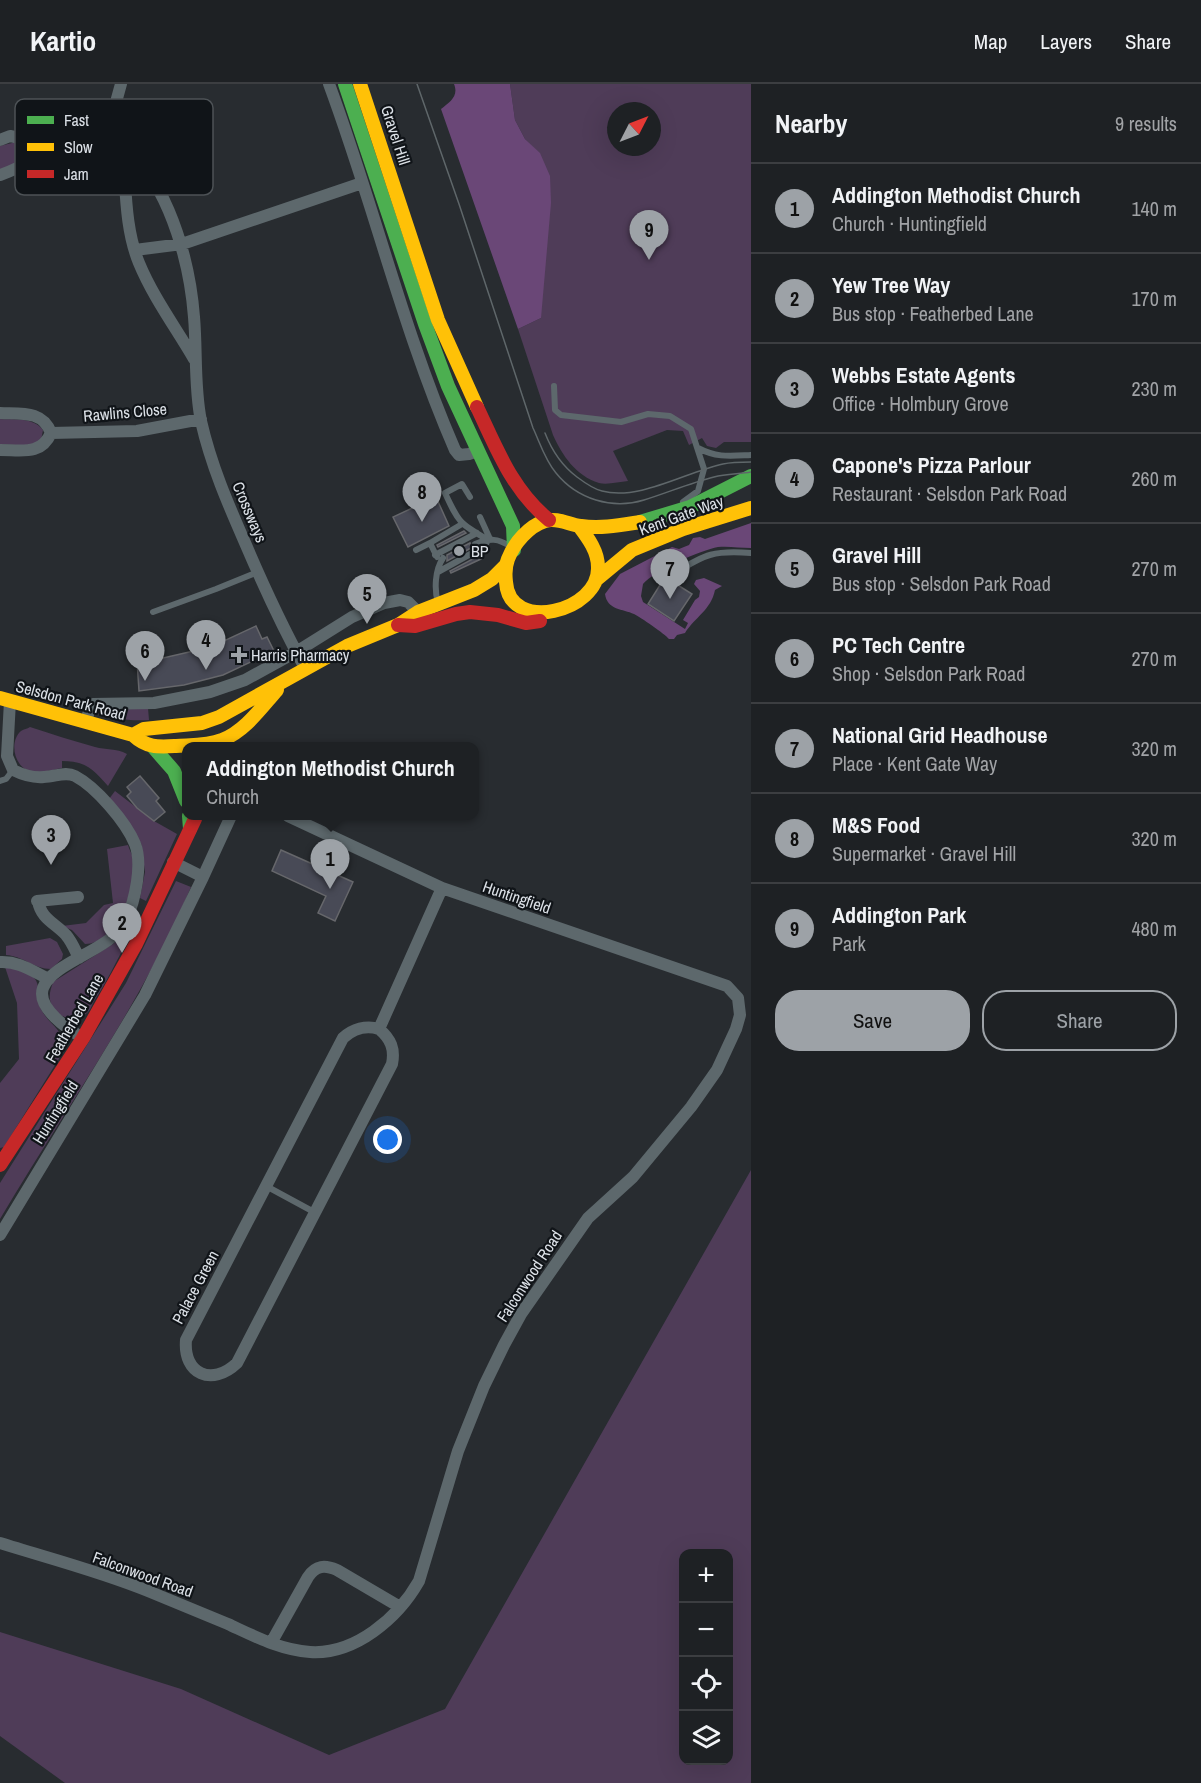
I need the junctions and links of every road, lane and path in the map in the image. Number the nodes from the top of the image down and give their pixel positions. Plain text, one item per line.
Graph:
1 (121, 84) edge
2 (329, 84) edge
3 (345, 84) edge
4 (360, 84) edge
5 (117, 99) edge
6 (15, 136) edge
7 (0, 140) edge
8 (15, 169) edge
9 (0, 175) edge
10 (362, 183) junction
11 (126, 195) edge
12 (160, 195) edge
13 (182, 244) junction
14 (135, 250) junction
15 (195, 360) junction
16 (555, 386) dead end
17 (0, 413) edge
18 (201, 419) junction
19 (51, 433) junction
20 (698, 448) junction
21 (0, 450) edge
22 (474, 453) junction
23 (751, 455) edge
24 (751, 476) edge
25 (470, 498) dead end
26 (751, 508) edge
27 (666, 516) junction
28 (480, 517) dead end
29 (549, 520) junction
30 (462, 524) junction
31 (579, 526) junction
32 (477, 533) junction
33 (489, 539) junction
34 (430, 543) junction
35 (475, 544) dead end
36 (416, 550) dead end
37 (514, 550) junction
38 (751, 553) edge
39 (435, 555) junction
40 (506, 565) junction
41 (258, 572) junction
42 (438, 572) junction
43 (675, 573) dead end
44 (597, 579) junction
45 (438, 603) junction
46 (560, 609) junction
47 (153, 612) dead end
48 (418, 612) junction
49 (398, 625) junction
50 (296, 652) junction
51 (305, 668) junction
52 (286, 680) junction
53 (5, 700) edge
54 (219, 717) junction
55 (86, 721) junction
56 (202, 723) junction
57 (133, 735) junction
58 (205, 742) edge
59 (223, 742) edge
60 (224, 742) edge
61 (182, 746) edge
62 (153, 747) junction
63 (13, 770) junction
64 (0, 781) edge
65 (182, 790) edge
66 (229, 820) edge
67 (297, 820) edge
68 (190, 822) edge
69 (173, 862) junction
70 (203, 877) junction
71 (442, 888) junction
72 (78, 897) dead end
73 (79, 957) junction
74 (0, 962) edge
75 (49, 979) junction
76 (738, 998) joint
77 (379, 1029) junction
78 (83, 1038) junction
79 (0, 1165) edge
80 (266, 1186) junction
81 (315, 1213) junction
82 (0, 1235) edge
83 (0, 1543) edge
84 (400, 1607) junction
85 (271, 1643) junction

1 - 5 street
2 - 10 street, Gravel Hill
3 - 22 main road, Gravel Hill
4 - 29 main road, Gravel Hill
6 - 7 street
8 - 9 street
10 - 13 street
10 - 22 street, Gravel Hill
11 - 14 street, Crossways
12 - 13 street, Crossways
13 - 14 street
13 - 15 street, Crossways
14 - 15 street, Crossways
15 - 18 street, Crossways
16 - 20 lane
17 - 19 street
18 - 19 street, Rawlins Close
18 - 41 street, Crossways
19 - 21 street
20 - 23 lane
20 - 27 lane
22 - 37 main road, Gravel Hill
24 - 27 main road, Kent Gate Way
25 - 30 lane
26 - 44 main road, Kent Gate Way
27 - 31 main road, Kent Gate Way
28 - 33 lane
29 - 31 main road
29 - 37 main road
30 - 32 lane
30 - 34 lane
31 - 44 main road
32 - 33 lane
32 - 39 lane
33 - 35 lane
33 - 37 lane
33 - 42 lane
34 - 36 lane
34 - 39 lane
37 - 40 main road
38 - 43 lane
39 - 42 lane
40 - 45 main road, Selsdon Park Road
40 - 46 main road
41 - 47 lane
41 - 50 street, Crossways
42 - 45 lane
44 - 46 main road
45 - 48 main road, Selsdon Park Road
46 - 49 main road, Selsdon Park Road
48 - 49 main road, Selsdon Park Road
48 - 50 street
49 - 51 main road, Selsdon Park Road
50 - 51 street, Crossways
50 - 55 street
51 - 52 main road, Selsdon Park Road
52 - 54 main road, Selsdon Park Road
52 - 60 main road, Selsdon Park Road
53 - 55 main road, Selsdon Park Road
53 - 63 street
54 - 56 main road, Selsdon Park Road
54 - 59 main road
55 - 57 main road, Selsdon Park Road
56 - 57 main road, Selsdon Park Road
56 - 58 main road
57 - 62 main road, Selsdon Park Road
61 - 62 main road, Selsdon Park Road
62 - 65 main road
63 - 64 lane
63 - 73 street
66 - 70 street, Huntingfield
67 - 71 street, Huntingfield
68 - 69 main road, Featherbed Lane
69 - 70 street
69 - 78 main road, Featherbed Lane
70 - 82 street, Huntingfield
71 - 76 street, Huntingfield
71 - 77 street
72 - 73 street
73 - 75 street
74 - 75 street
75 - 78 street
76 - 84 street, Falconwood Road
77 - 80 street, Palace Green
77 - 81 street, Palace Green
78 - 79 main road, Featherbed Lane
80 - 81 lane
80 - 81 street, Palace Green
83 - 85 street, Falconwood Road
84 - 85 street, Falconwood Road
84 - 85 street

